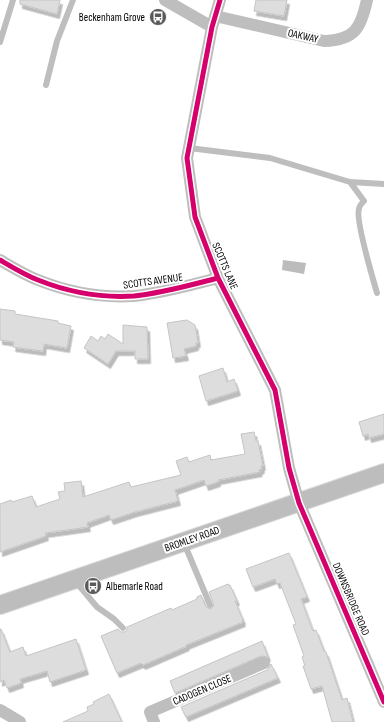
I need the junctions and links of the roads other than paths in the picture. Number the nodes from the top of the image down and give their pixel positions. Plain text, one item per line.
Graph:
1 (13, 0) edge
2 (73, 0) edge
3 (165, 0) edge
4 (220, 0) edge
5 (367, 0) edge
6 (214, 22) junction
7 (0, 42) edge
8 (46, 85) dead end
9 (189, 148) junction
10 (350, 182) junction
11 (384, 184) edge
12 (0, 260) edge
13 (218, 278) junction
14 (377, 293) dead end
15 (384, 473) edge
16 (299, 503) junction
17 (183, 542) junction
18 (74, 579) junction
19 (210, 604) dead end
20 (0, 605) edge
21 (123, 628) dead end
22 (264, 663) dead end
23 (384, 702) edge
24 (0, 710) edge
25 (20, 722) edge
26 (154, 722) edge

1 - 7 lane
2 - 8 lane
3 - 6 street
4 - 6 street, SCOTTS LANE
5 - 6 street, OAKWAY
6 - 9 street, SCOTTS LANE
9 - 10 lane
9 - 13 street, SCOTTS LANE
10 - 11 lane
10 - 14 lane
12 - 13 street, SCOTTS AVENUE
13 - 16 street, SCOTTS LANE
15 - 16 main road, BROMLEY ROAD
16 - 17 main road, BROMLEY ROAD
16 - 23 street, DOWNSBRIDGE ROAD
17 - 18 main road, BROMLEY ROAD
17 - 19 lane
18 - 20 main road, BROMLEY ROAD
18 - 21 lane
22 - 26 street, CADOGEN CLOSE
24 - 25 street

